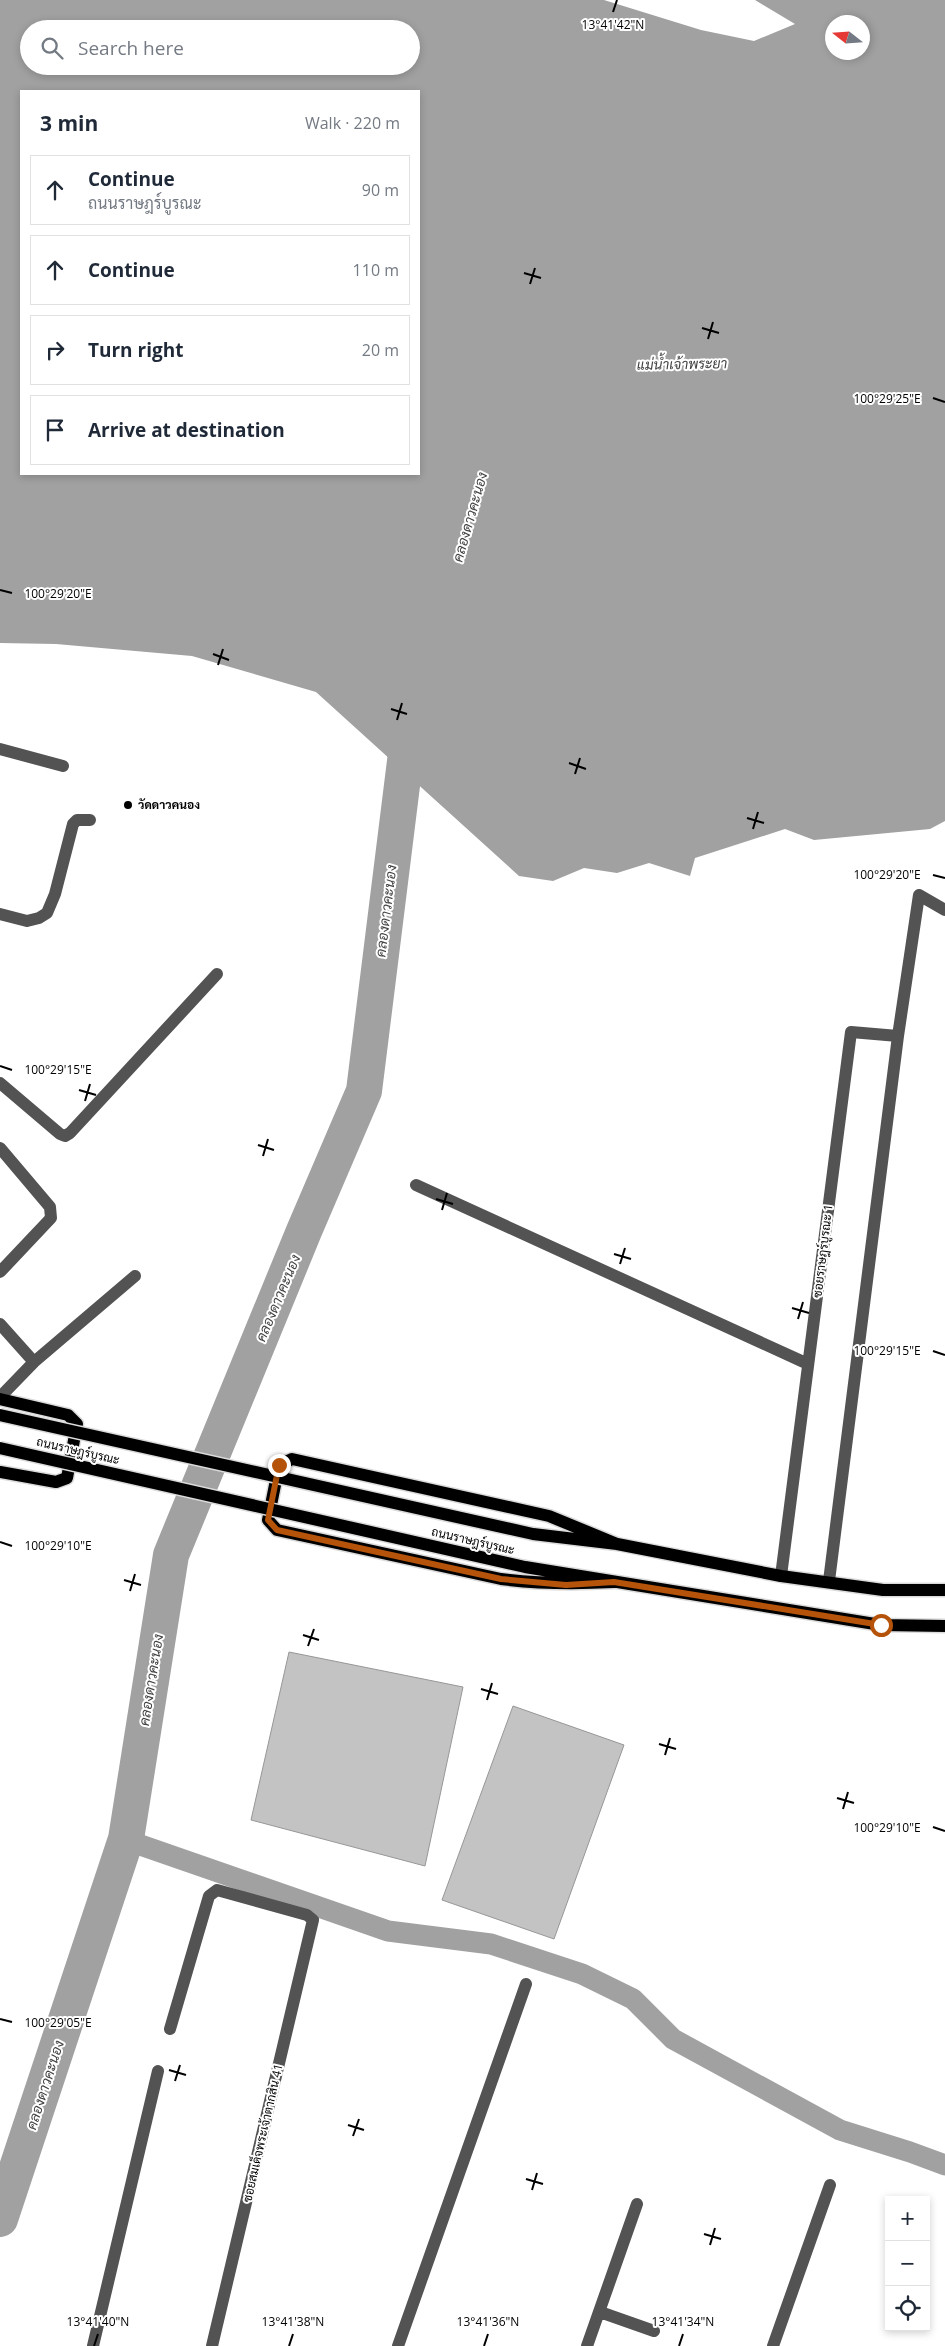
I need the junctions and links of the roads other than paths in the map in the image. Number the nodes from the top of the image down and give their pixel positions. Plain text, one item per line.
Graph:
1 (0, 749) edge
2 (63, 766) dead end
3 (90, 820) dead end
4 (945, 910) edge
5 (0, 914) edge
6 (217, 974) dead end
7 (898, 1036) junction
8 (0, 1083) edge
9 (0, 1148) edge
10 (416, 1185) dead end
11 (0, 1272) edge
12 (135, 1276) dead end
13 (0, 1324) edge
14 (34, 1362) junction
15 (808, 1364) junction
16 (0, 1398) edge
17 (0, 1415) edge
18 (0, 1448) edge
19 (0, 1472) edge
20 (617, 1544) junction
21 (781, 1576) junction
22 (829, 1581) junction
23 (614, 1582) junction
24 (945, 1590) edge
25 (945, 1626) edge
26 (526, 1984) dead end
27 (170, 2029) dead end
28 (158, 2071) dead end
29 (830, 2185) dead end
30 (637, 2204) dead end
31 (600, 2312) junction
32 (654, 2331) dead end
33 (93, 2346) edge
34 (212, 2346) edge
35 (398, 2346) edge
36 (588, 2346) edge
37 (773, 2346) edge

1 - 2 street
3 - 5 street
4 - 7 street
6 - 8 street
7 - 15 street, ซอยราษฎร์บูรณะ 1
7 - 22 street
9 - 11 street
10 - 15 street
12 - 14 street
13 - 14 street
14 - 16 street
15 - 21 street, ซอยราษฎร์บูรณะ 1
16 - 19 main road
17 - 20 main road, ถนนราษฎร์บูรณะ, bridge
18 - 23 main road, ถนนราษฎร์บูรณะ, bridge
20 - 21 main road, ถนนราษฎร์บูรณะ
20 - 23 main road
21 - 22 main road, ถนนราษฎร์บูรณะ
22 - 24 main road, ถนนราษฎร์บูรณะ
23 - 25 main road, ถนนราษฎร์บูรณะ
26 - 35 street
27 - 34 street, ซอยสมเด็จพระเจ้าตากสิน 41
28 - 33 street
29 - 37 street
30 - 31 street
31 - 32 street
31 - 36 street

